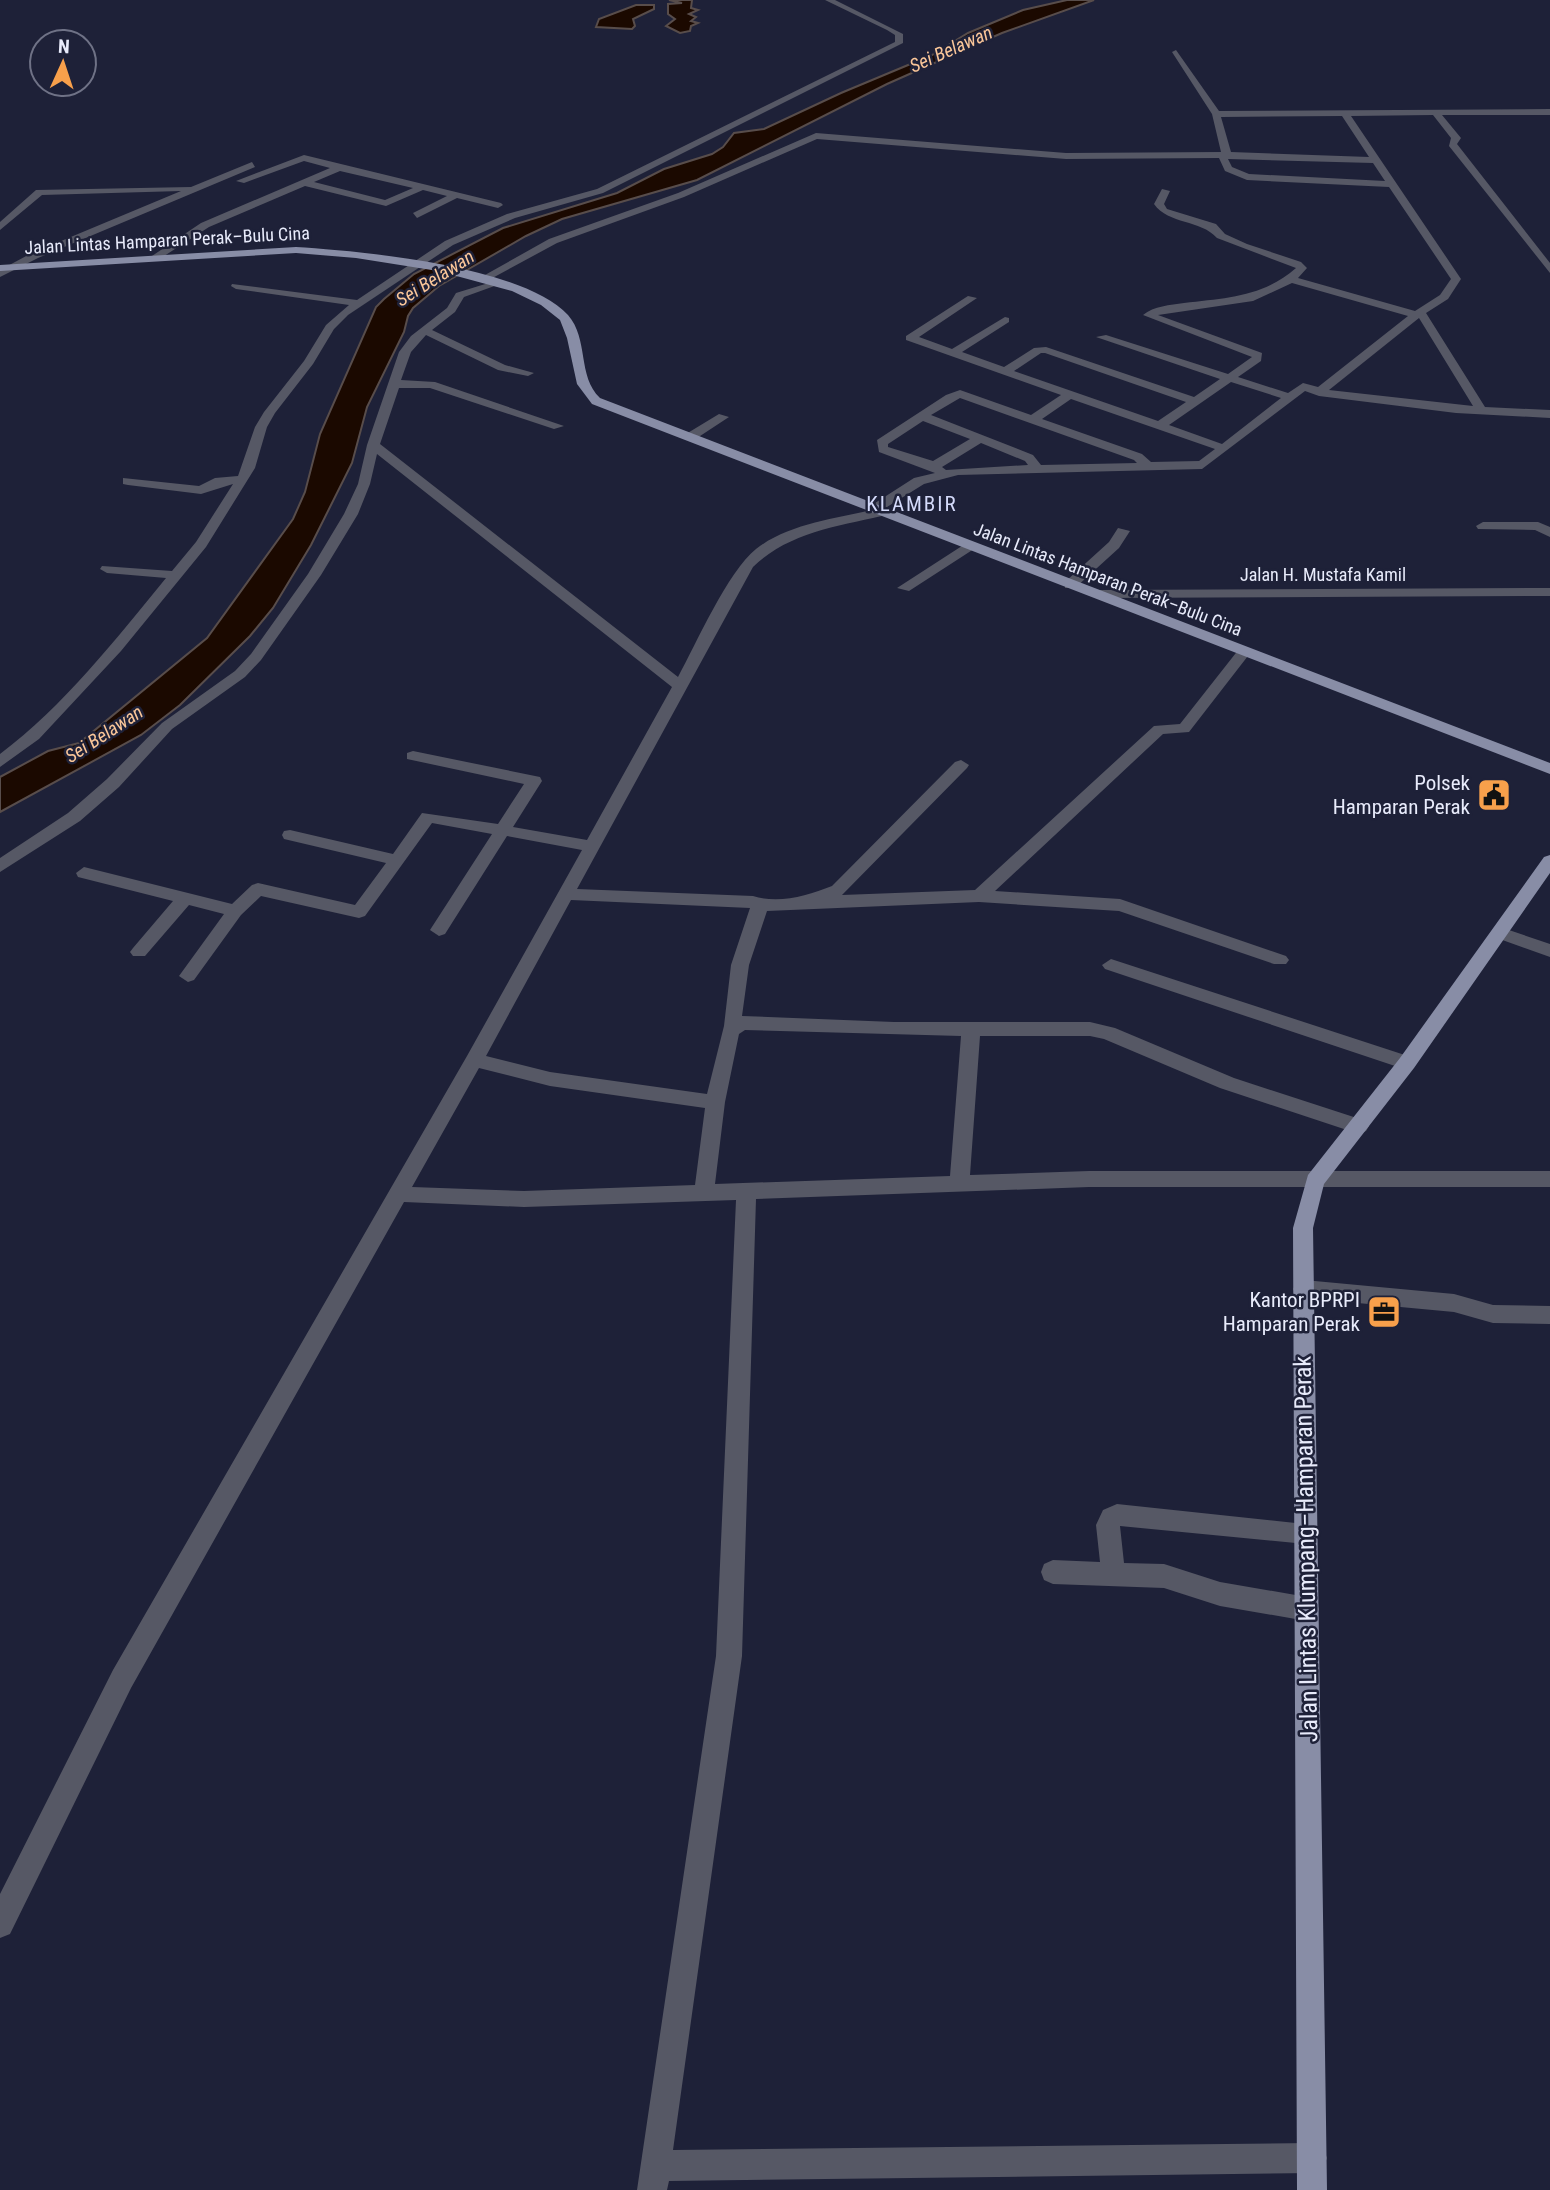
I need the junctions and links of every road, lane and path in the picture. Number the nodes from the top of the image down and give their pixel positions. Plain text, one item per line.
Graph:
1 (829, 0) edge
2 (1176, 52) dead end
3 (1550, 112) edge
4 (1436, 113) junction
5 (1216, 114) junction
6 (1345, 114) junction
7 (1225, 155) junction
8 (1376, 160) junction
9 (256, 163) dead end
10 (339, 167) junction
11 (305, 183) junction
12 (1393, 184) junction
13 (423, 187) junction
14 (191, 189) junction
15 (1164, 191) dead end
16 (456, 195) junction
17 (276, 196) junction
18 (498, 205) dead end
19 (417, 215) dead end
20 (0, 227) edge
21 (154, 258) junction
22 (417, 264) junction
23 (5, 267) edge
24 (1550, 270) edge
25 (0, 274) edge
26 (478, 279) junction
27 (1291, 279) junction
28 (496, 284) junction
29 (236, 286) dead end
30 (972, 298) dead end
31 (358, 303) junction
32 (1418, 314) junction
33 (1005, 320) dead end
34 (424, 330) junction
35 (1102, 337) dead end
36 (953, 353) junction
37 (1006, 371) junction
38 (528, 373) dead end
39 (1230, 377) junction
40 (395, 384) junction
41 (1319, 392) junction
42 (1070, 394) junction
43 (1288, 397) junction
44 (1194, 401) junction
45 (1482, 411) junction
46 (1550, 414) edge
47 (922, 416) junction
48 (723, 417) dead end
49 (1034, 419) junction
50 (558, 426) dead end
51 (1159, 426) junction
52 (691, 437) junction
53 (979, 439) junction
54 (373, 445) junction
55 (1223, 448) junction
56 (1036, 467) junction
57 (1148, 467) junction
58 (939, 470) junction
59 (242, 479) junction
60 (128, 481) dead end
61 (881, 510) junction
62 (1483, 526) dead end
63 (1123, 531) dead end
64 (1550, 533) edge
65 (970, 547) junction
66 (107, 569) dead end
67 (175, 575) junction
68 (1070, 585) junction
69 (904, 588) dead end
70 (1550, 592) edge
71 (1096, 594) junction
72 (1244, 652) junction
73 (680, 686) junction
74 (413, 756) dead end
75 (0, 762) edge
76 (961, 765) dead end
77 (1550, 769) edge
78 (505, 830) junction
79 (290, 835) dead end
80 (591, 846) junction
81 (396, 860) junction
82 (1550, 861) edge
83 (0, 866) edge
84 (84, 873) dead end
85 (565, 894) junction
86 (979, 897) junction
87 (186, 899) junction
88 (809, 902) junction
89 (760, 906) junction
90 (235, 911) junction
91 (439, 930) dead end
92 (1500, 933) junction
93 (1550, 951) edge
94 (139, 952) dead end
95 (1280, 960) dead end
96 (1111, 965) dead end
97 (188, 976) dead end
98 (733, 1027) junction
99 (971, 1029) junction
100 (474, 1060) junction
101 (1407, 1063) junction
102 (715, 1102) junction
103 (1359, 1126) junction
104 (1550, 1180) edge
105 (1315, 1181) junction
106 (959, 1184) junction
107 (746, 1192) junction
108 (397, 1194) junction
109 (704, 1194) junction
110 (1304, 1289) junction
111 (1550, 1315) edge
112 (1306, 1533) junction
113 (1053, 1572) dead end
114 (1113, 1574) junction
115 (1307, 1609) junction
116 (0, 1924) edge
117 (1312, 2158) junction
118 (654, 2178) edge
119 (1312, 2190) edge

1 - 22 street
2 - 5 street
3 - 4 street
4 - 6 street
4 - 24 street
5 - 6 street
5 - 7 street
6 - 8 street
7 - 8 street
7 - 12 street
7 - 26 street
8 - 12 street
9 - 14 street
10 - 11 street
10 - 13 street
10 - 17 street
11 - 13 street
11 - 17 street
12 - 32 street
13 - 16 street
14 - 20 street
14 - 23 street
15 - 27 street
16 - 18 street
16 - 19 street
17 - 21 street
21 - 22 main road, Jalan Lintas Hamparan Perak–Bulu Cina
21 - 23 main road, Jalan Lintas Hamparan Perak–Bulu Cina
22 - 26 main road, Jalan Lintas Hamparan Perak–Bulu Cina
22 - 31 street
23 - 25 street
26 - 28 main road, Jalan Lintas Hamparan Perak–Bulu Cina
27 - 32 street
27 - 39 street
28 - 34 street
28 - 52 main road, Jalan Lintas Hamparan Perak–Bulu Cina
29 - 31 street
30 - 36 street
31 - 59 street
32 - 41 street
32 - 45 street
33 - 36 street
34 - 38 street
34 - 40 street
35 - 39 street
36 - 37 street
37 - 42 street
37 - 44 street
39 - 43 street
39 - 44 street
40 - 50 street
40 - 54 street
41 - 43 street
41 - 45 street
42 - 49 street
42 - 51 street
43 - 55 street
44 - 51 street
45 - 46 street
47 - 49 street
47 - 53 street
47 - 58 street
48 - 52 street
49 - 57 street
51 - 55 street
52 - 61 main road, Jalan Lintas Hamparan Perak–Bulu Cina
53 - 56 street
53 - 58 street
54 - 73 street
54 - 83 street
55 - 57 street
56 - 57 street
56 - 58 street
58 - 61 street
59 - 60 street
59 - 67 street
61 - 65 main road, Jalan Lintas Hamparan Perak–Bulu Cina
61 - 73 street
62 - 64 street
63 - 68 street
65 - 68 main road, Jalan Lintas Hamparan Perak–Bulu Cina
65 - 69 street
66 - 67 street
67 - 75 street
68 - 71 main road, Jalan Lintas Hamparan Perak–Bulu Cina
70 - 71 street, Jalan H. Mustafa Kamil
71 - 72 main road, Jalan Lintas Hamparan Perak–Bulu Cina
72 - 77 main road, Jalan Lintas Hamparan Perak–Bulu Cina
72 - 86 street
73 - 80 street
74 - 78 street
76 - 88 street
78 - 80 street
78 - 81 street
78 - 91 street
79 - 81 street
80 - 85 street
81 - 90 street
82 - 92 main road, Jalan Lintas Klumpang–Hamparan Perak
84 - 87 street
85 - 89 street
85 - 100 street
86 - 88 street
86 - 95 street
87 - 90 street
87 - 94 street
88 - 89 street
89 - 98 street
90 - 97 street
92 - 93 street
92 - 101 main road, Jalan Lintas Klumpang–Hamparan Perak
96 - 101 street
98 - 99 street
98 - 102 street
99 - 103 street
99 - 106 street
100 - 102 street
100 - 108 street
101 - 103 main road, Jalan Lintas Klumpang–Hamparan Perak
102 - 109 street
103 - 105 main road, Jalan Lintas Klumpang–Hamparan Perak
104 - 105 street
105 - 106 street
105 - 110 main road, Jalan Lintas Klumpang–Hamparan Perak
106 - 107 street
107 - 109 street
107 - 118 street
108 - 109 street
108 - 116 street
110 - 111 street
110 - 112 main road, Jalan Lintas Klumpang–Hamparan Perak
112 - 114 street
112 - 115 main road, Jalan Lintas Klumpang–Hamparan Perak
113 - 114 street
114 - 115 street
115 - 117 main road, Jalan Lintas Klumpang–Hamparan Perak
117 - 118 street
117 - 119 main road, Jalan Lintas Klumpang–Hamparan Perak

